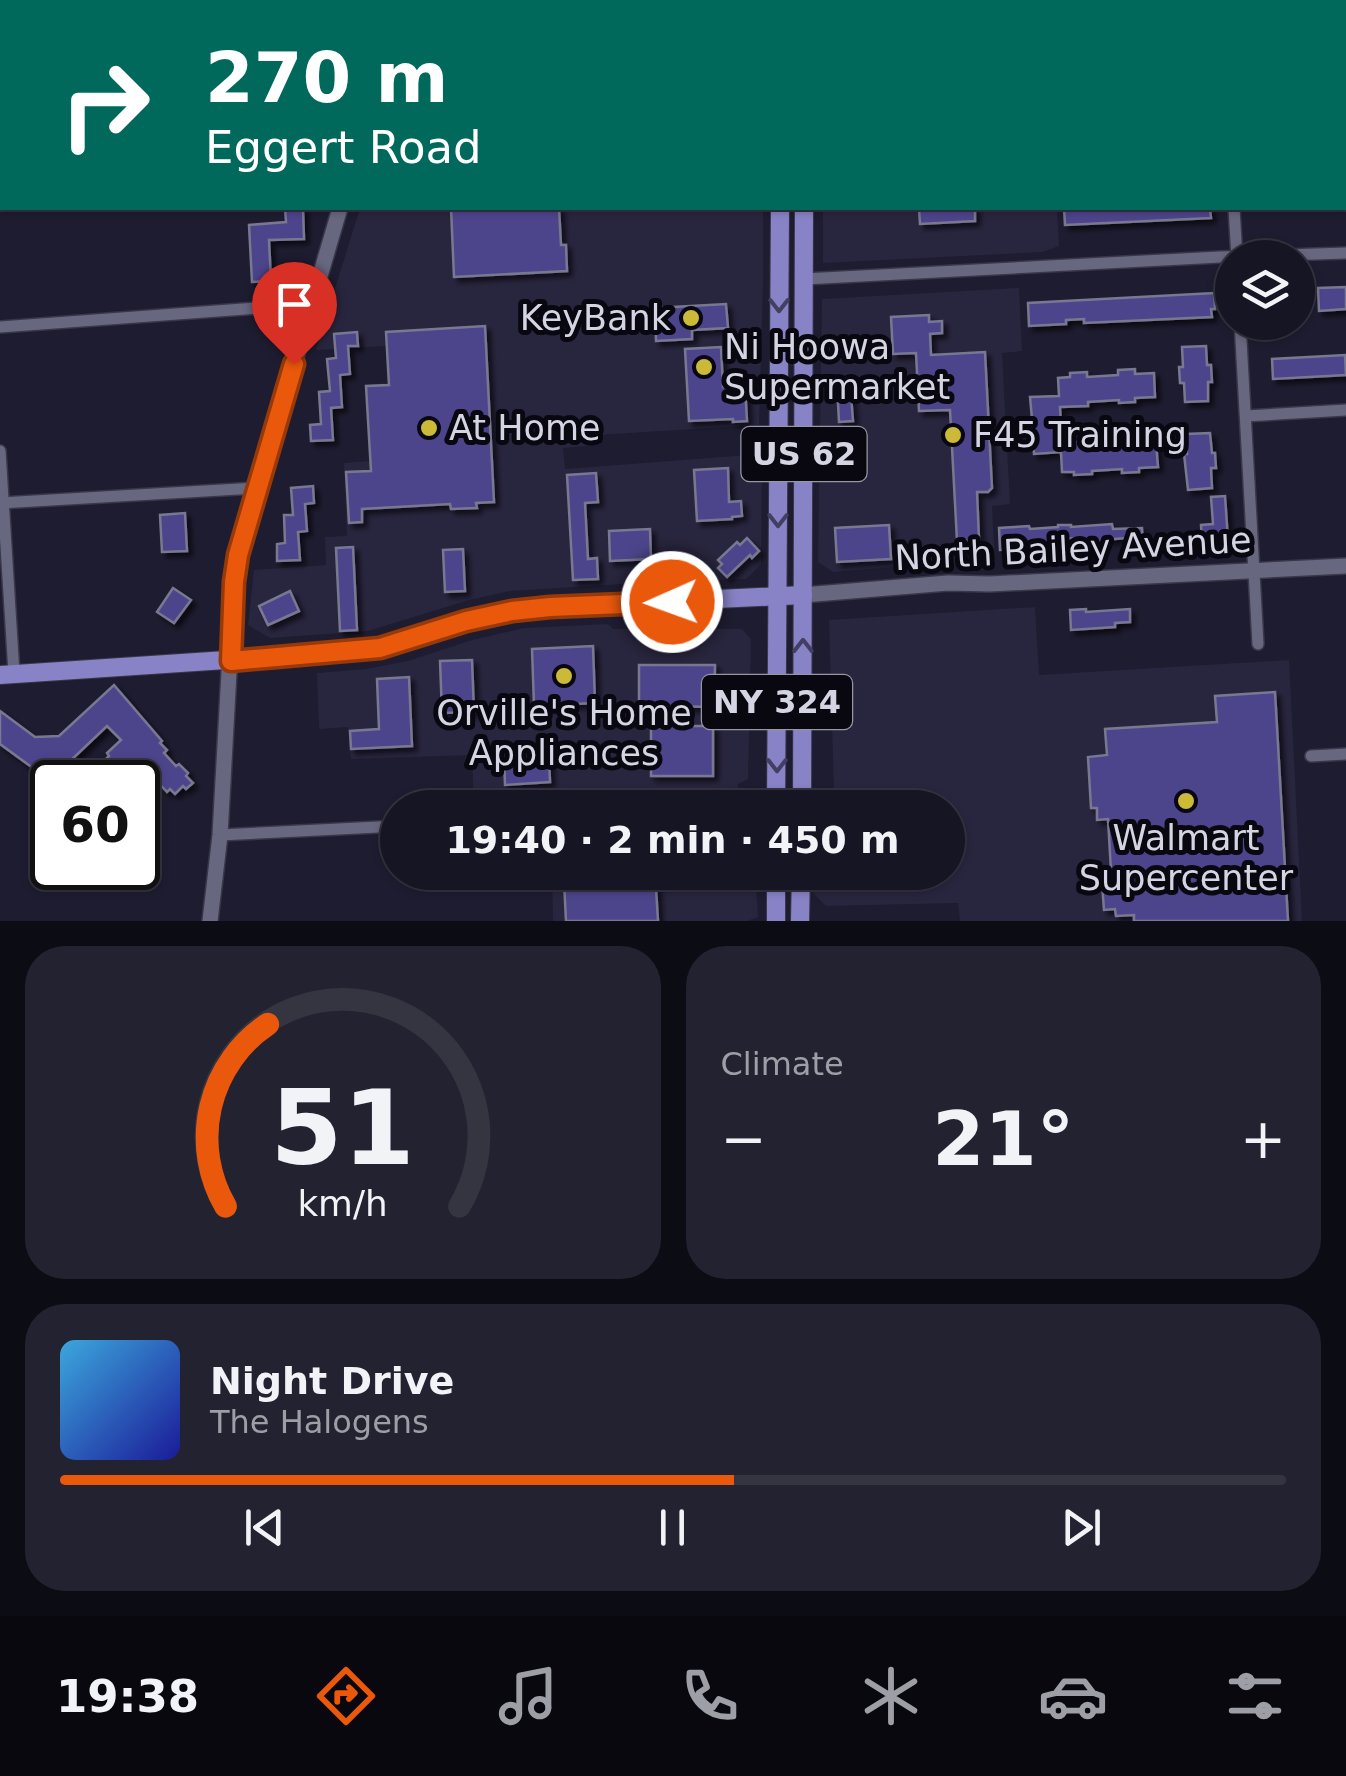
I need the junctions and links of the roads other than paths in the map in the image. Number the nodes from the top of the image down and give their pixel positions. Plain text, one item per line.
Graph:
1 (339, 210) edge
2 (780, 210) edge
3 (804, 210) edge
4 (1234, 210) edge
5 (1236, 240) edge
6 (1346, 253) edge
7 (1315, 254) edge
8 (1215, 258) edge
9 (804, 279) junction
10 (312, 304) junction
11 (0, 327) edge
12 (1241, 340) edge
13 (1346, 410) edge
14 (1246, 416) junction
15 (0, 451) edge
16 (256, 488) junction
17 (2, 503) edge
18 (1346, 566) edge
19 (1254, 571) junction
20 (803, 595) junction
21 (778, 597) junction
22 (1258, 644) dead end
23 (231, 661) junction
24 (7, 674) edge
25 (1346, 754) edge
26 (1311, 756) dead end
27 (776, 790) edge
28 (802, 790) edge
29 (380, 827) edge
30 (220, 835) junction
31 (776, 890) edge
32 (801, 890) edge
33 (210, 921) edge
34 (776, 921) edge
35 (800, 921) edge

1 - 10 street
2 -> 21 main road, US 62
3 - 9 main road, US 62
4 - 5 street
6 - 7 street
8 - 9 street
9 - 20 main road, US 62
10 - 11 street
10 - 16 street
12 - 14 street
13 - 14 street
14 - 19 street
15 - 17 street
16 - 17 street
16 - 23 street
17 - 24 street
18 - 19 street, North Bailey Avenue
19 - 20 street, North Bailey Avenue
19 - 22 street
20 - 21 main road
28 -> 20 main road, NY 324
21 - 23 main road
21 -> 27 main road, NY 324
23 - 24 main road
23 - 30 street
25 - 26 street
29 - 30 street
30 - 33 street
31 - 34 main road
32 - 35 main road

